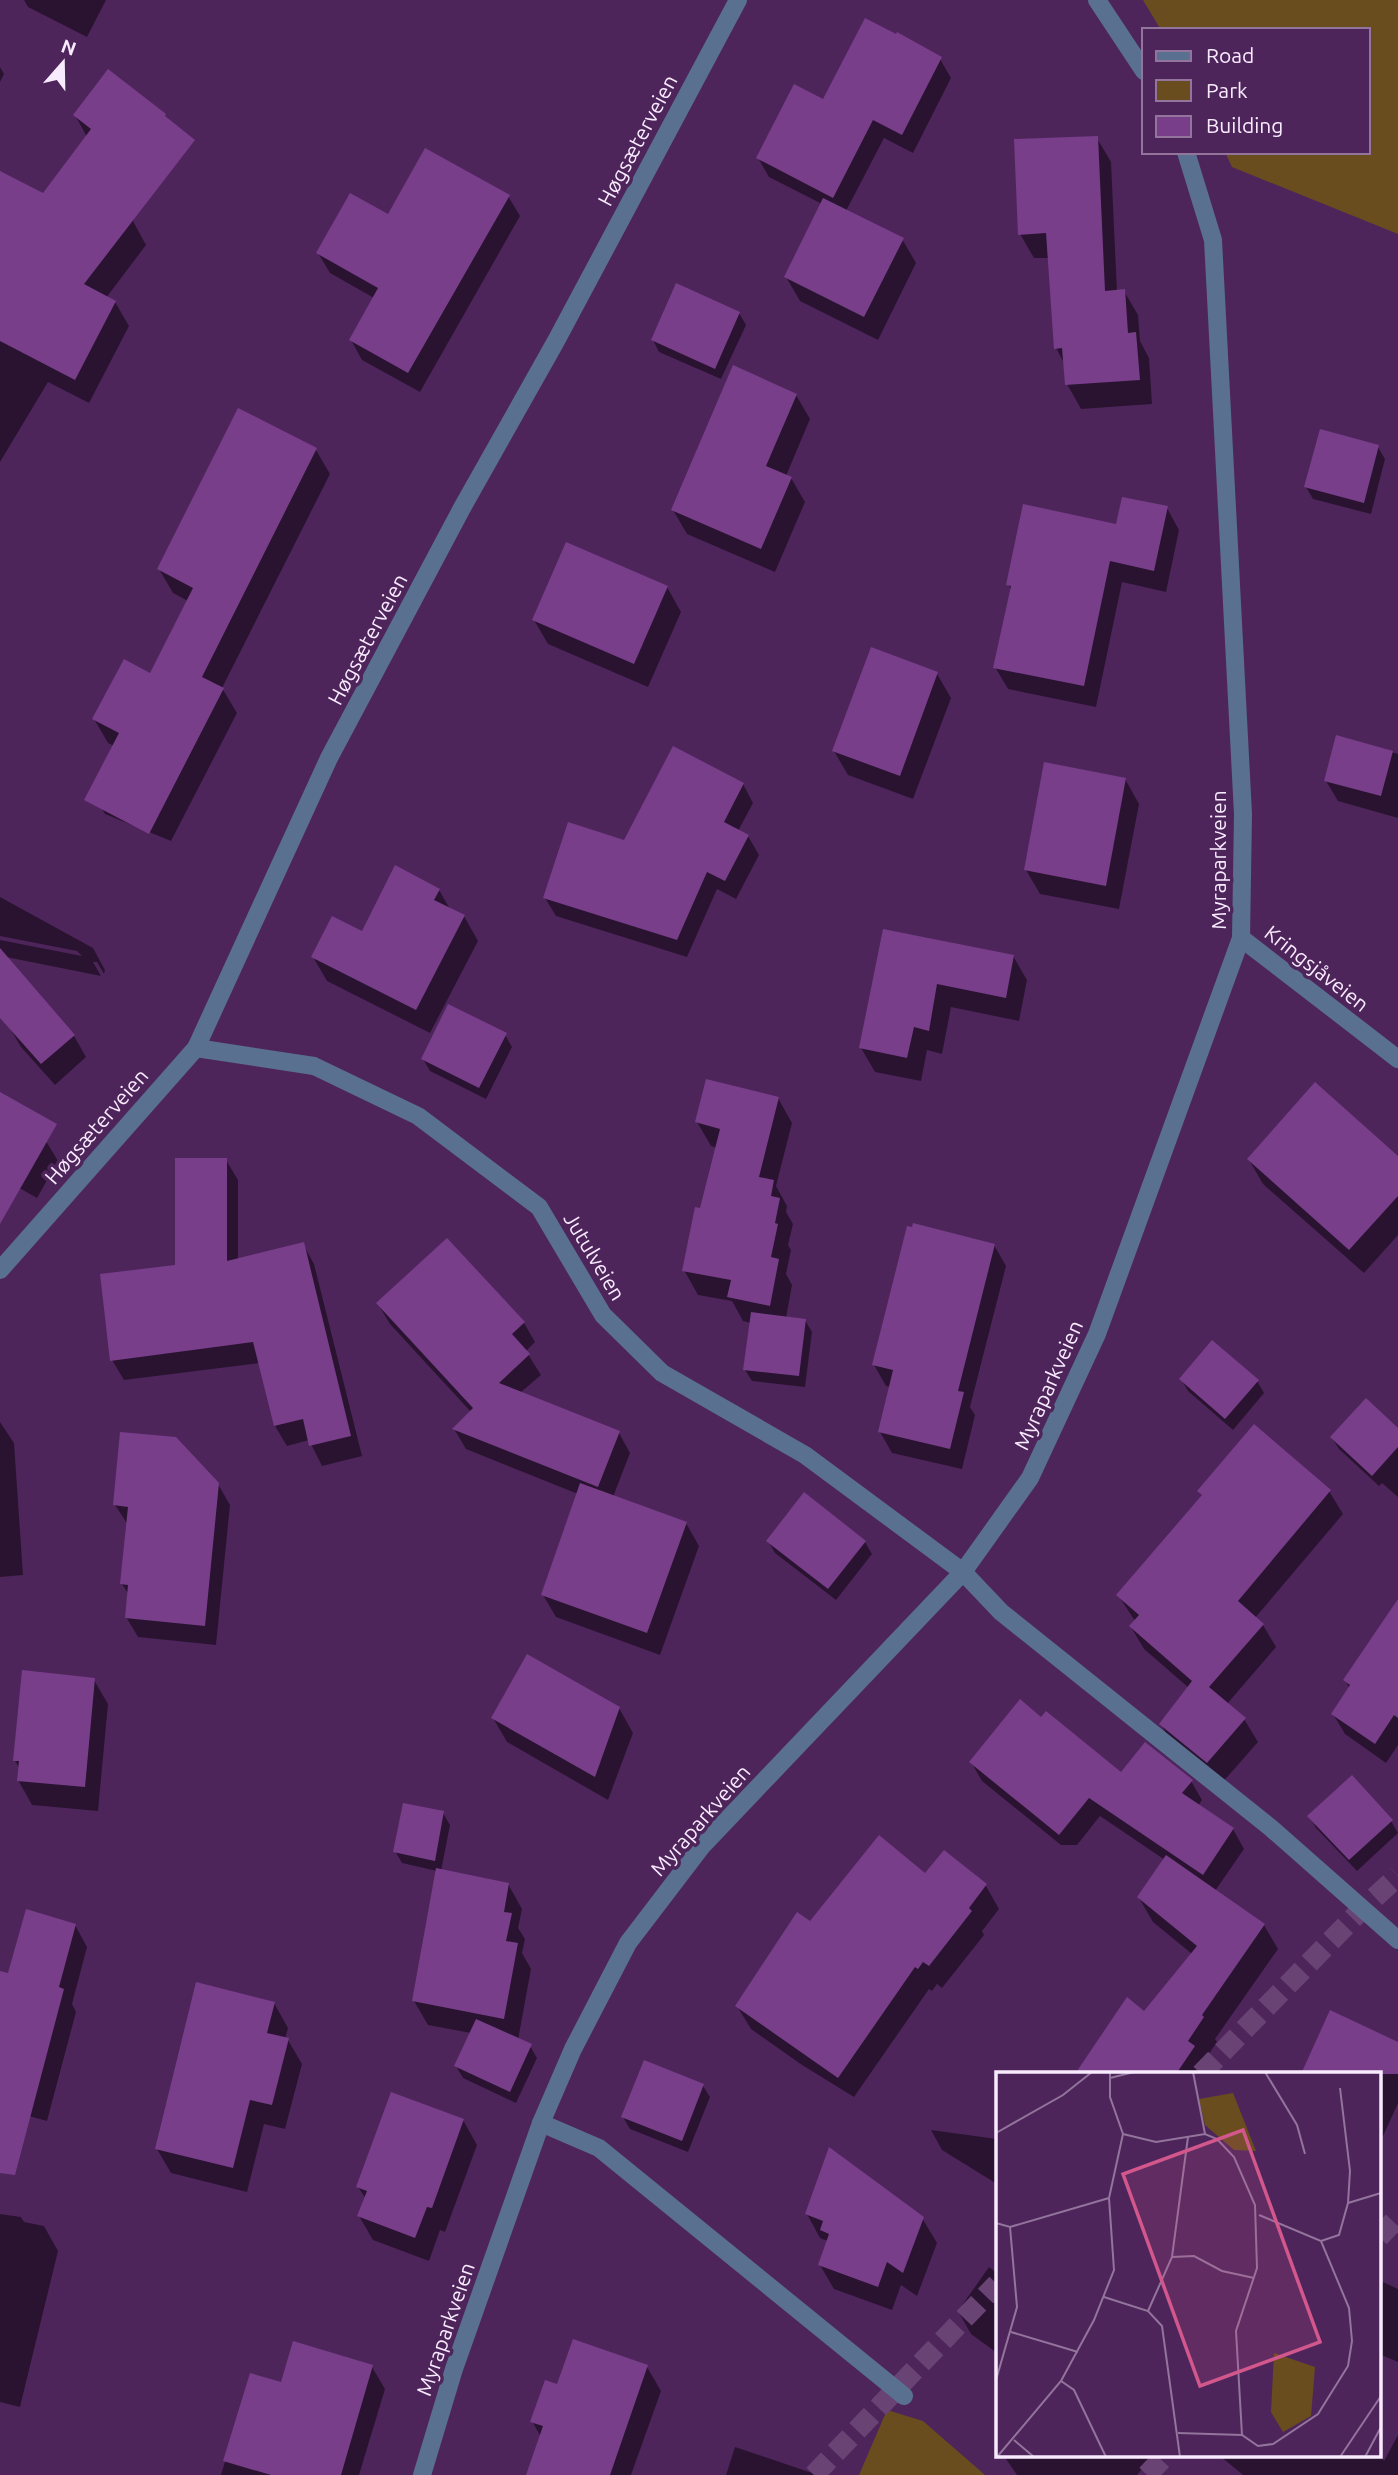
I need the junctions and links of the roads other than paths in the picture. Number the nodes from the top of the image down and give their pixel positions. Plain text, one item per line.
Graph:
1 (738, 0) edge
2 (1097, 0) edge
3 (1142, 68) edge
4 (1187, 154) edge
5 (1241, 938) junction
6 (196, 1048) junction
7 (1398, 1059) edge
8 (0, 1270) edge
9 (963, 1572) junction
10 (1398, 1940) edge
11 (541, 2123) junction
12 (904, 2396) dead end
13 (422, 2475) edge

1 - 6 street, Høgsæterveien
2 - 3 street
4 - 5 street, Myraparkveien
5 - 7 street, Kringsjåveien
5 - 9 street, Myraparkveien
6 - 8 street, Høgsæterveien
6 - 9 street, Jutulveien
9 - 10 street, Jutulveien
9 - 11 street, Myraparkveien
11 - 12 street
11 - 13 street, Myraparkveien

